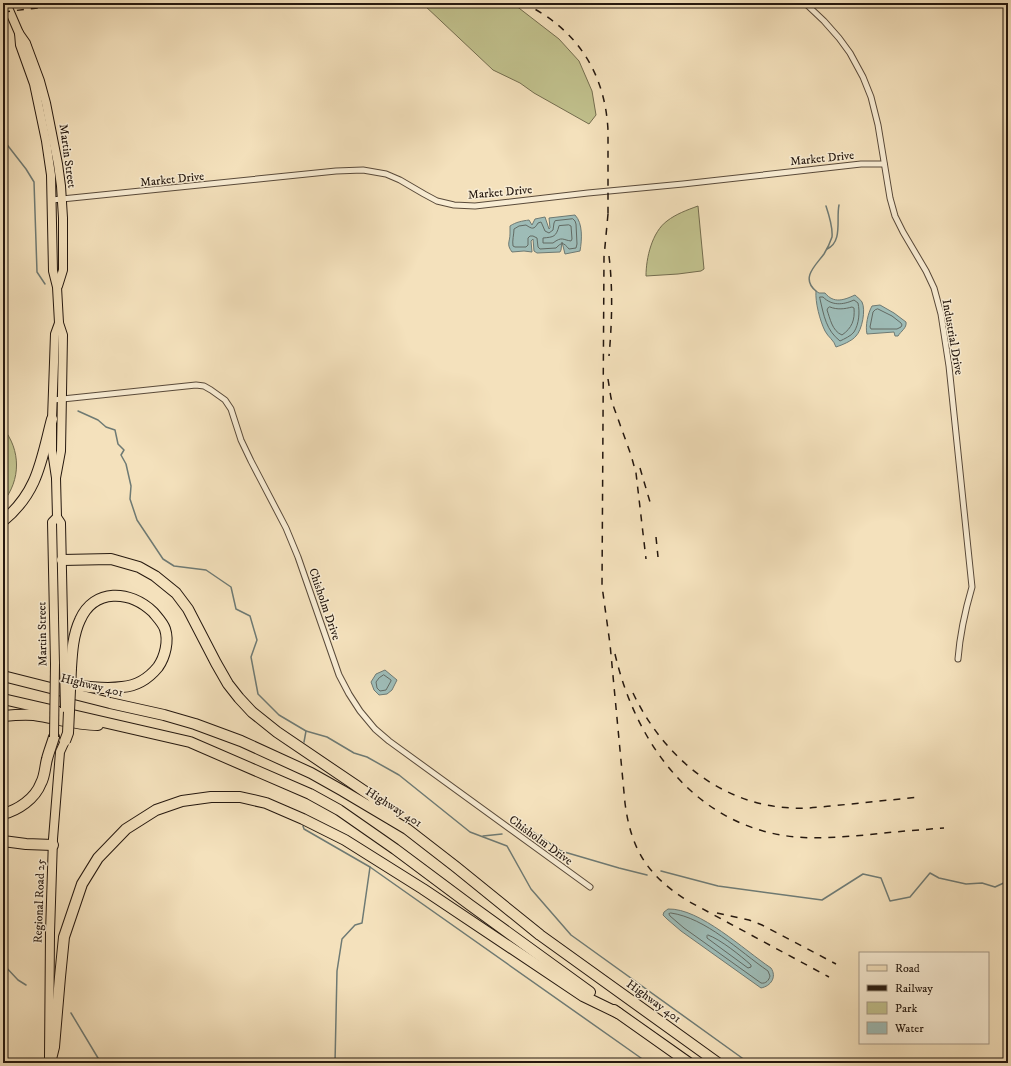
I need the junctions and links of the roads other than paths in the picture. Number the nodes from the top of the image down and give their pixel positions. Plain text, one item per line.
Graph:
1 (6, 3) edge
2 (805, 3) edge
3 (19, 34) junction
4 (884, 164) junction
5 (52, 200) junction
6 (62, 200) junction
7 (57, 287) junction
8 (59, 323) junction
9 (62, 399) junction
10 (53, 400) junction
11 (52, 419) junction
12 (56, 478) junction
13 (57, 517) junction
14 (3, 521) edge
15 (62, 560) junction
16 (958, 659) dead end
17 (68, 667) junction
18 (4, 676) edge
19 (3, 699) edge
20 (3, 716) edge
21 (115, 724) junction
22 (54, 737) junction
23 (65, 741) joint
24 (60, 752) junction
25 (3, 814) edge
26 (407, 829) junction
27 (3, 841) edge
28 (53, 845) junction
29 (590, 888) dead end
30 (618, 1013) junction
31 (50, 1063) edge
32 (690, 1063) edge
33 (718, 1063) edge

1 - 3 main road, Martin Street
2 - 4 street, Industrial Drive
3 - 5 main road, Martin Street
3 - 6 main road, Martin Street
4 - 6 street, Market Drive
4 - 16 street, Industrial Drive
5 - 6 street, Market Drive
5 - 7 main road, Martin Street
6 - 7 main road, Martin Street
7 - 8 main road, Martin Street
8 - 9 main road, Martin Street
8 - 10 main road, Martin Street
9 - 10 street, Chisholm Drive
9 - 12 main road, Martin Street
9 - 29 street, Chisholm Drive
10 - 11 main road, Martin Street
11 - 12 main road, Martin Street
11 - 14 highway
12 - 13 main road, Martin Street
13 - 15 main road, Martin Street
13 - 22 main road, Martin Street, bridge
15 - 17 main road, Martin Street
15 - 26 highway
17 - 18 highway
17 - 23 highway, bridge
18 - 26 highway, Highway 401
19 - 21 highway
20 - 21 highway
21 - 30 highway
22 - 24 main road, Martin Street
22 - 25 highway
23 - 24 main road, Regional Road 25
24 - 28 main road, Regional Road 25
26 - 33 highway, Highway 401
27 - 28 highway
28 - 31 main road, Regional Road 25
30 - 31 highway
30 - 32 highway

